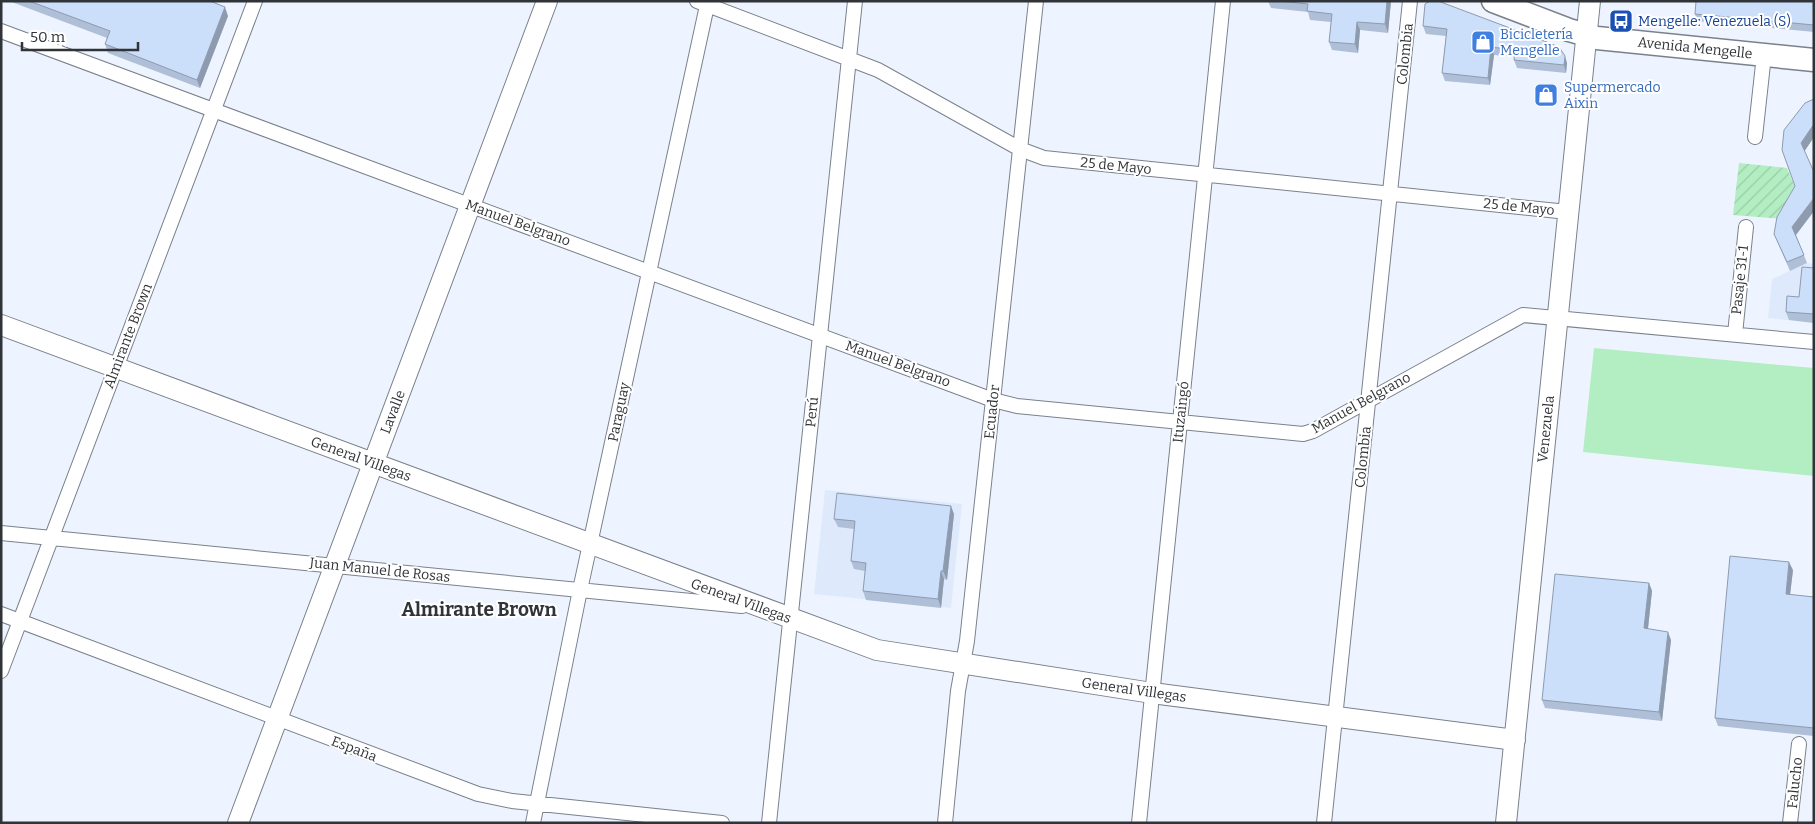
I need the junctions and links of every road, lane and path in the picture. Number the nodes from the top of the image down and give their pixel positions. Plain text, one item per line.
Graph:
1 (255, 1) edge
2 (547, 1) edge
3 (855, 1) edge
4 (1036, 1) edge
5 (1223, 1) edge
6 (1410, 1) edge
7 (1492, 1) edge
8 (1590, 1) edge
9 (704, 3) edge
10 (1, 30) edge
11 (1586, 35) junction
12 (1764, 55) junction
13 (849, 58) junction
14 (1814, 60) edge
15 (214, 110) junction
16 (1755, 137) dead end
17 (1020, 149) junction
18 (1205, 175) junction
19 (1390, 194) junction
20 (470, 205) junction
21 (1568, 212) junction
22 (1746, 227) dead end
23 (649, 272) junction
24 (1558, 316) junction
25 (1, 325) edge
26 (1735, 334) junction
27 (820, 335) junction
28 (1814, 342) edge
29 (116, 368) junction
30 (993, 400) junction
31 (1368, 400) junction
32 (1180, 423) junction
33 (373, 464) junction
34 (1, 533) edge
35 (52, 538) junction
36 (590, 545) junction
37 (335, 566) junction
38 (580, 590) junction
39 (759, 608) junction
40 (1, 614) edge
41 (790, 619) junction
42 (20, 621) junction
43 (963, 664) junction
44 (1, 671) edge
45 (1152, 693) junction
46 (1335, 717) junction
47 (277, 719) junction
48 (1515, 740) junction
49 (1799, 744) dead end
50 (537, 804) junction
51 (238, 823) edge
52 (533, 823) edge
53 (722, 823) edge
54 (768, 823) edge
55 (945, 823) edge
56 (1138, 823) edge
57 (1324, 823) edge
58 (1506, 823) edge
59 (1790, 823) edge

1 - 15 street, Almirante Brown
2 - 20 street, Lavalle
3 - 13 street, Perú
4 - 17 street, Ecuador
5 - 18 street, Ituzaingó
6 - 19 street, Colombia
7 - 11 main road, Avenida Mengelle
8 - 11 street, Venezuela
9 - 13 street, 25 de Mayo
9 - 23 street, Paraguay
10 - 15 street, Manuel Belgrano
11 - 12 main road, Avenida Mengelle
11 - 21 street, Venezuela
12 - 14 main road, Avenida Mengelle
12 - 16 street
13 - 17 street, 25 de Mayo
13 - 27 street, Perú
15 - 20 street, Manuel Belgrano
15 - 29 street, Almirante Brown
17 - 18 street, 25 de Mayo
17 - 30 street, Ecuador
18 - 19 street, 25 de Mayo
18 - 32 street, Ituzaingó
19 - 21 street, 25 de Mayo
19 - 31 street, Colombia
20 - 23 street, Manuel Belgrano
20 - 33 street, Lavalle
21 - 24 street, Venezuela
22 - 26 street, Pasaje 31-1
23 - 27 street, Manuel Belgrano
23 - 36 street, Paraguay
24 - 26 street, Manuel Belgrano
24 - 31 street, Manuel Belgrano
24 - 48 street, Venezuela
25 - 29 street, General Villegas
26 - 28 street, Manuel Belgrano
27 - 30 street, Manuel Belgrano
27 - 41 street, Perú
29 - 33 street, General Villegas
29 - 35 street, Almirante Brown
30 - 32 street, Manuel Belgrano
30 - 43 street, Ecuador
31 - 32 street, Manuel Belgrano
31 - 46 street, Colombia
32 - 45 street, Ituzaingó
33 - 36 street, General Villegas
33 - 37 street, Lavalle
34 - 35 street, Juan Manuel de Rosas
35 - 37 street, Juan Manuel de Rosas
35 - 42 street, Almirante Brown
36 - 38 street, Paraguay
36 - 39 street, General Villegas
37 - 38 street, Juan Manuel de Rosas
37 - 47 street, Lavalle
38 - 39 street, Juan Manuel de Rosas
38 - 50 street, Paraguay
39 - 41 street, General Villegas
40 - 42 street, España
41 - 43 street, General Villegas
41 - 54 street, Perú
42 - 44 street, Almirante Brown
42 - 47 street, España
43 - 45 street, General Villegas
43 - 55 street, Ecuador
45 - 46 street, General Villegas
45 - 56 street, Ituzaingó
46 - 48 street, General Villegas
46 - 57 street, Colombia
47 - 50 street, España
47 - 51 street, Lavalle
48 - 58 street, Venezuela
49 - 59 street, Falucho
50 - 52 street, Paraguay
50 - 53 street, España

